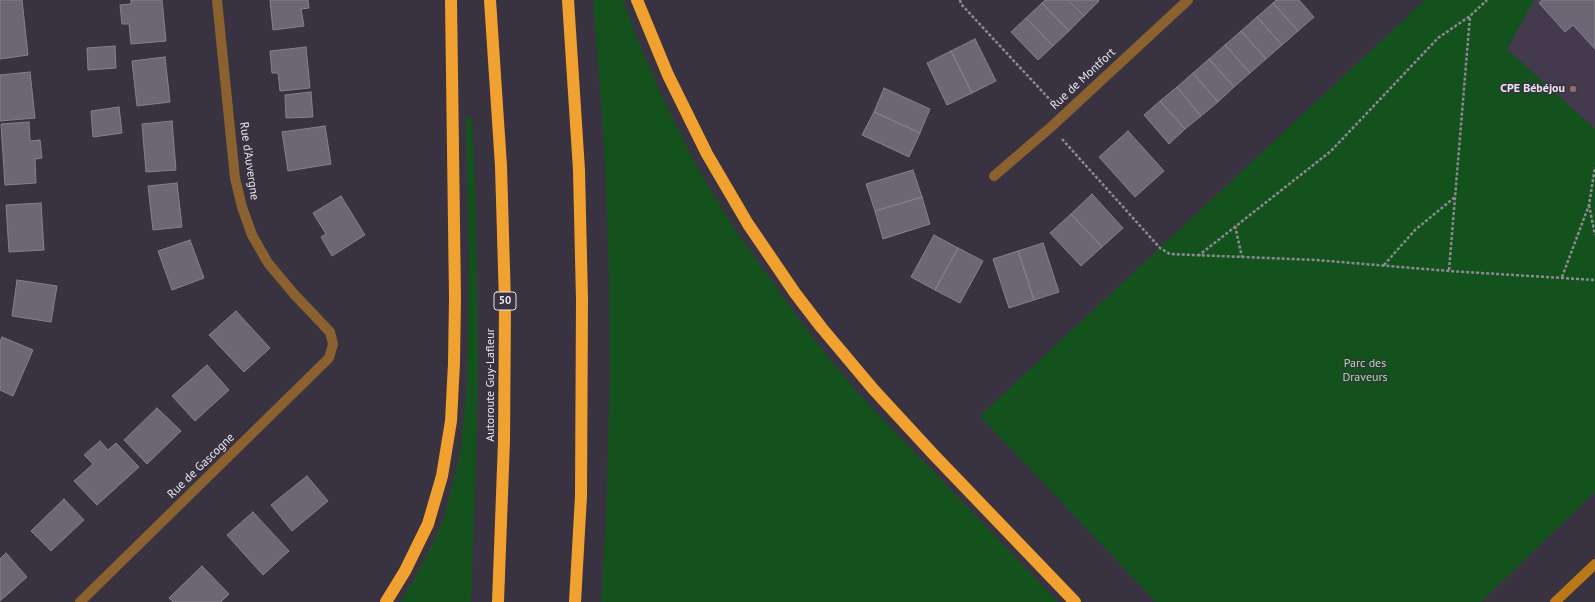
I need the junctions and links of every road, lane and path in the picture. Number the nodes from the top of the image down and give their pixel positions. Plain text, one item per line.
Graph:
1 (217, 0) edge
2 (450, 0) edge
3 (490, 0) edge
4 (568, 0) edge
5 (638, 0) edge
6 (960, 0) edge
7 (1188, 0) edge
8 (1487, 0) edge
9 (1470, 16) junction
10 (1064, 115) junction
11 (1051, 127) junction
12 (1595, 167) edge
13 (994, 176) dead end
14 (1455, 197) junction
15 (1589, 205) junction
16 (1235, 226) junction
17 (1595, 235) edge
18 (1198, 256) junction
19 (1242, 258) junction
20 (1384, 265) junction
21 (1449, 271) junction
22 (1562, 277) junction
23 (1595, 280) edge
24 (333, 344) joint
25 (1595, 564) edge
26 (80, 602) edge
27 (386, 602) edge
28 (498, 602) edge
29 (575, 602) edge
30 (1075, 602) edge
31 (1555, 602) edge

1 - 24 street, Rue d'Auvergne
2 - 27 highway
3 - 28 highway, Autoroute Guy-Lafleur / 50
4 - 29 highway
5 - 30 highway
6 - 10 path
7 - 10 street, Rue de Montfort
8 - 9 path
9 - 14 path
9 - 16 path
10 - 11 street, Rue de Montfort
11 - 13 street, Rue de Montfort
11 - 18 path
12 - 15 path
14 - 20 path
14 - 21 path
15 - 17 path
15 - 22 path
16 - 18 path
16 - 19 path
18 - 19 path
19 - 20 path
20 - 21 path
21 - 22 path
22 - 23 path
24 - 26 street, Rue de Gascogne
25 - 31 street

